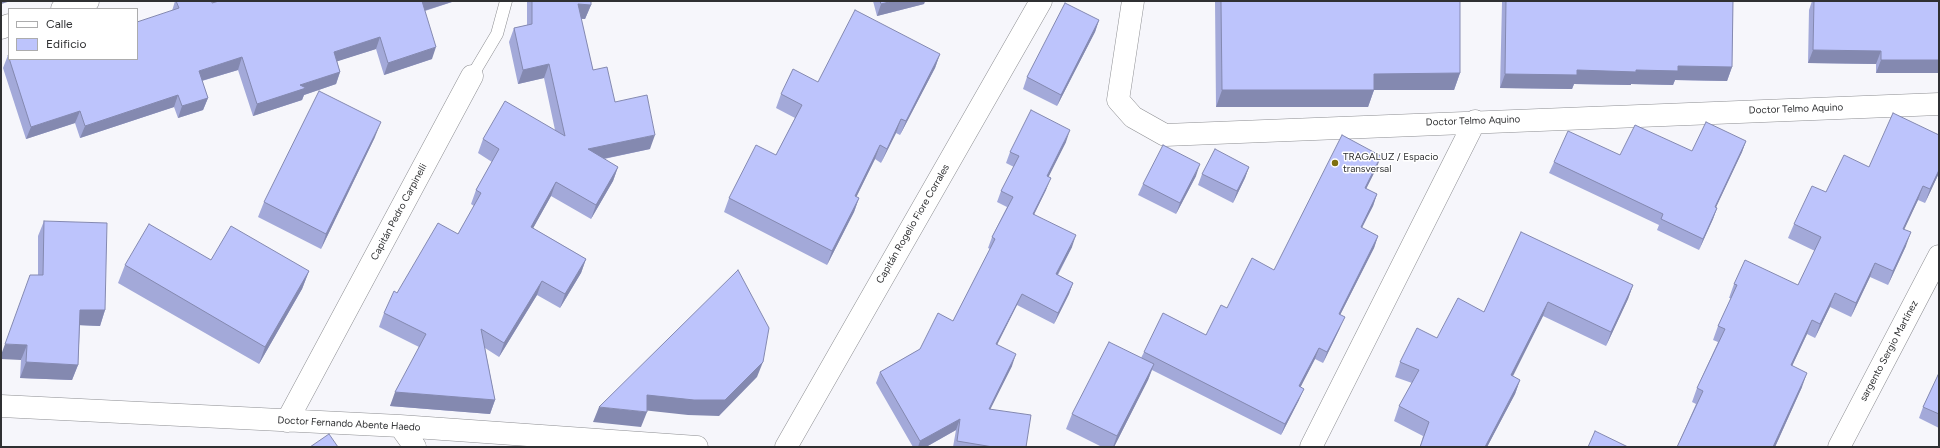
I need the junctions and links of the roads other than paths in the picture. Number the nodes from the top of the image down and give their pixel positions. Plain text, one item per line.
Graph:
1 (88, 1) edge
2 (506, 1) edge
3 (1041, 1) edge
4 (1133, 1) edge
5 (65, 8) edge
6 (472, 76) joint
7 (1939, 104) edge
8 (1475, 121) junction
9 (1939, 256) edge
10 (1, 406) edge
11 (286, 420) junction
12 (400, 426) junction
13 (415, 447) edge
14 (697, 447) edge
15 (786, 447) edge
16 (1311, 447) edge
17 (1839, 447) edge

1 - 5 street
2 - 6 lane, Capitán Pedro Carpinelli
3 - 15 street, Capitán Rogelio Fiore Corrales
4 - 8 street, Doctor Telmo Aquino
6 - 11 street, Capitán Pedro Carpinelli
7 - 8 street, Doctor Telmo Aquino
8 - 16 street
9 - 17 street, sargento Sergio Martínez
10 - 11 street, Doctor Fernando Abente Haedo
11 - 12 street, Doctor Fernando Abente Haedo
12 - 13 street
12 - 14 street, Doctor Fernando Abente Haedo

